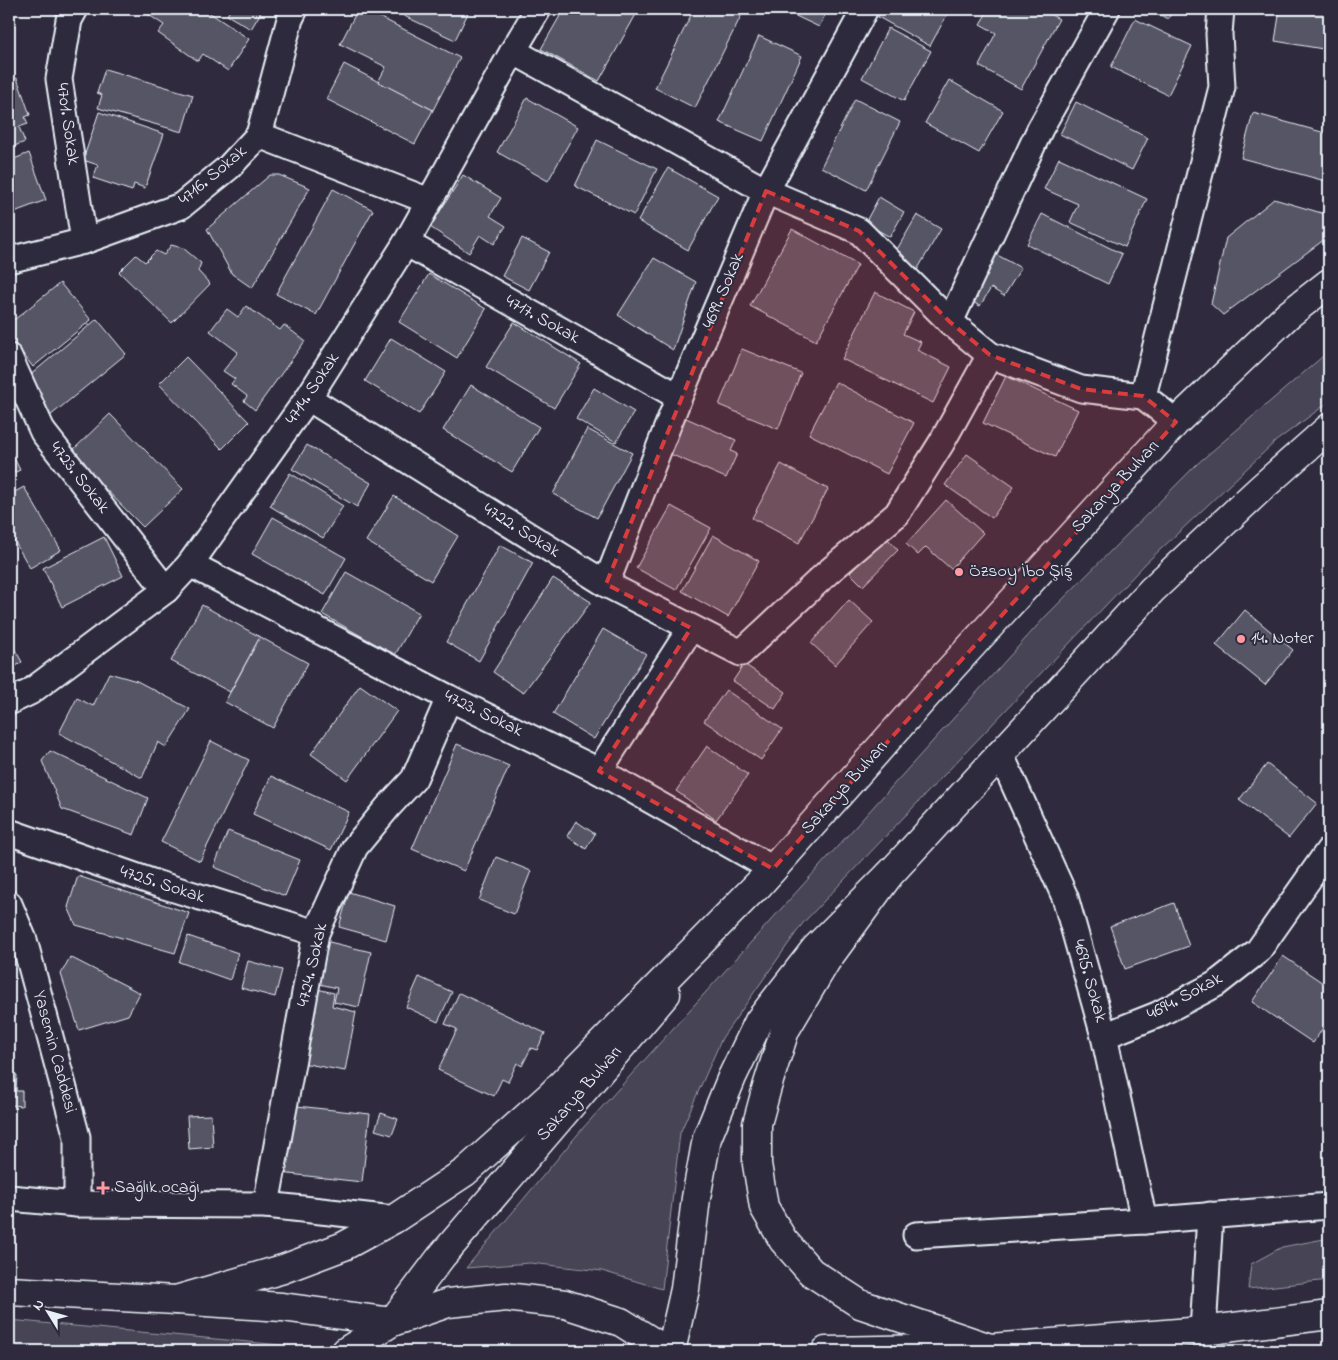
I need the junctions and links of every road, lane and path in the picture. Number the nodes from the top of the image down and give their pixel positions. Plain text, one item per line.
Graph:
1 (75, 9) edge
2 (295, 9) edge
3 (538, 9) edge
4 (865, 9) edge
5 (1107, 9) edge
6 (1221, 9) edge
7 (513, 51) junction
8 (259, 135) junction
9 (766, 191) junction
10 (429, 201) junction
11 (84, 241) junction
12 (406, 243) junction
13 (9, 260) edge
14 (1329, 282) edge
15 (950, 322) junction
16 (990, 355) junction
17 (9, 357) edge
18 (1143, 396) junction
19 (679, 397) junction
20 (308, 398) junction
21 (1176, 422) junction
22 (1329, 428) edge
23 (190, 564) junction
24 (606, 584) junction
25 (166, 590) junction
26 (691, 628) junction
27 (449, 698) junction
28 (9, 702) edge
29 (1000, 753) junction
30 (600, 771) junction
31 (9, 832) edge
32 (1329, 850) edge
33 (773, 869) junction
34 (889, 875) junction
35 (9, 904) edge
36 (316, 933) junction
37 (16, 940) edge
38 (1104, 1036) junction
39 (9, 1198) edge
40 (77, 1204) junction
41 (266, 1205) junction
42 (1329, 1206) edge
43 (1210, 1215) junction
44 (394, 1219) junction
45 (1144, 1221) junction
46 (916, 1235) dead end
47 (9, 1291) edge
48 (176, 1300) junction
49 (1329, 1314) edge
50 (392, 1322) junction
51 (1202, 1331) junction
52 (990, 1348) junction
53 (346, 1351) edge
54 (667, 1351) edge
55 (671, 1351) edge
56 (826, 1351) edge

1 - 11 street, 4701. Sokak
2 - 8 street, 4716. Sokak
3 - 7 street, 4714. Sokak
4 - 9 street, 4699. Sokak
5 - 15 street
6 - 18 street
7 - 9 street
7 - 10 street, 4714. Sokak
8 - 10 street
8 - 11 street, 4716. Sokak
9 - 15 street
9 - 19 street, 4699. Sokak
10 - 12 street, 4714. Sokak
11 - 13 street, 4716. Sokak
12 - 19 street, 4717. Sokak
12 - 20 street, 4714. Sokak
14 - 21 main road, Sakarya Bulvarı
15 - 16 street
16 - 18 street
16 - 26 street, 4722. Sokak
17 - 25 street, 4723. Sokak
18 - 21 street
19 - 24 street, 4699. Sokak
20 - 23 street, 4714. Sokak
20 - 24 street, 4722. Sokak
21 - 33 main road, Sakarya Bulvarı
22 - 29 main road
23 - 25 street, 4714. Sokak
23 - 27 street, 4723. Sokak
24 - 26 street, 4722. Sokak
25 - 28 street, 4714. Sokak
26 - 30 street
27 - 30 street, 4723. Sokak
27 - 36 street, 4724. Sokak
29 - 34 main road
29 - 38 street, 4695. Sokak
30 - 33 street, 4723. Sokak
31 - 36 street, 4725. Sokak
32 - 38 street, 4694. Sokak
33 - 44 main road
33 - 50 main road, Sakarya Bulvarı
34 - 52 main road
34 - 55 main road
35 - 37 street, Yasemin Caddesi
36 - 41 street, 4724. Sokak
37 - 40 street, Yasemin Caddesi
38 - 45 street, 4695. Sokak
39 - 40 street
40 - 41 street
41 - 44 street
42 - 43 street
43 - 45 street
43 - 51 street
44 - 48 main road
45 - 46 street
47 - 48 main road
48 - 50 main road
49 - 51 main road
50 - 53 main road
50 - 54 main road
51 - 52 main road
52 - 56 main road

